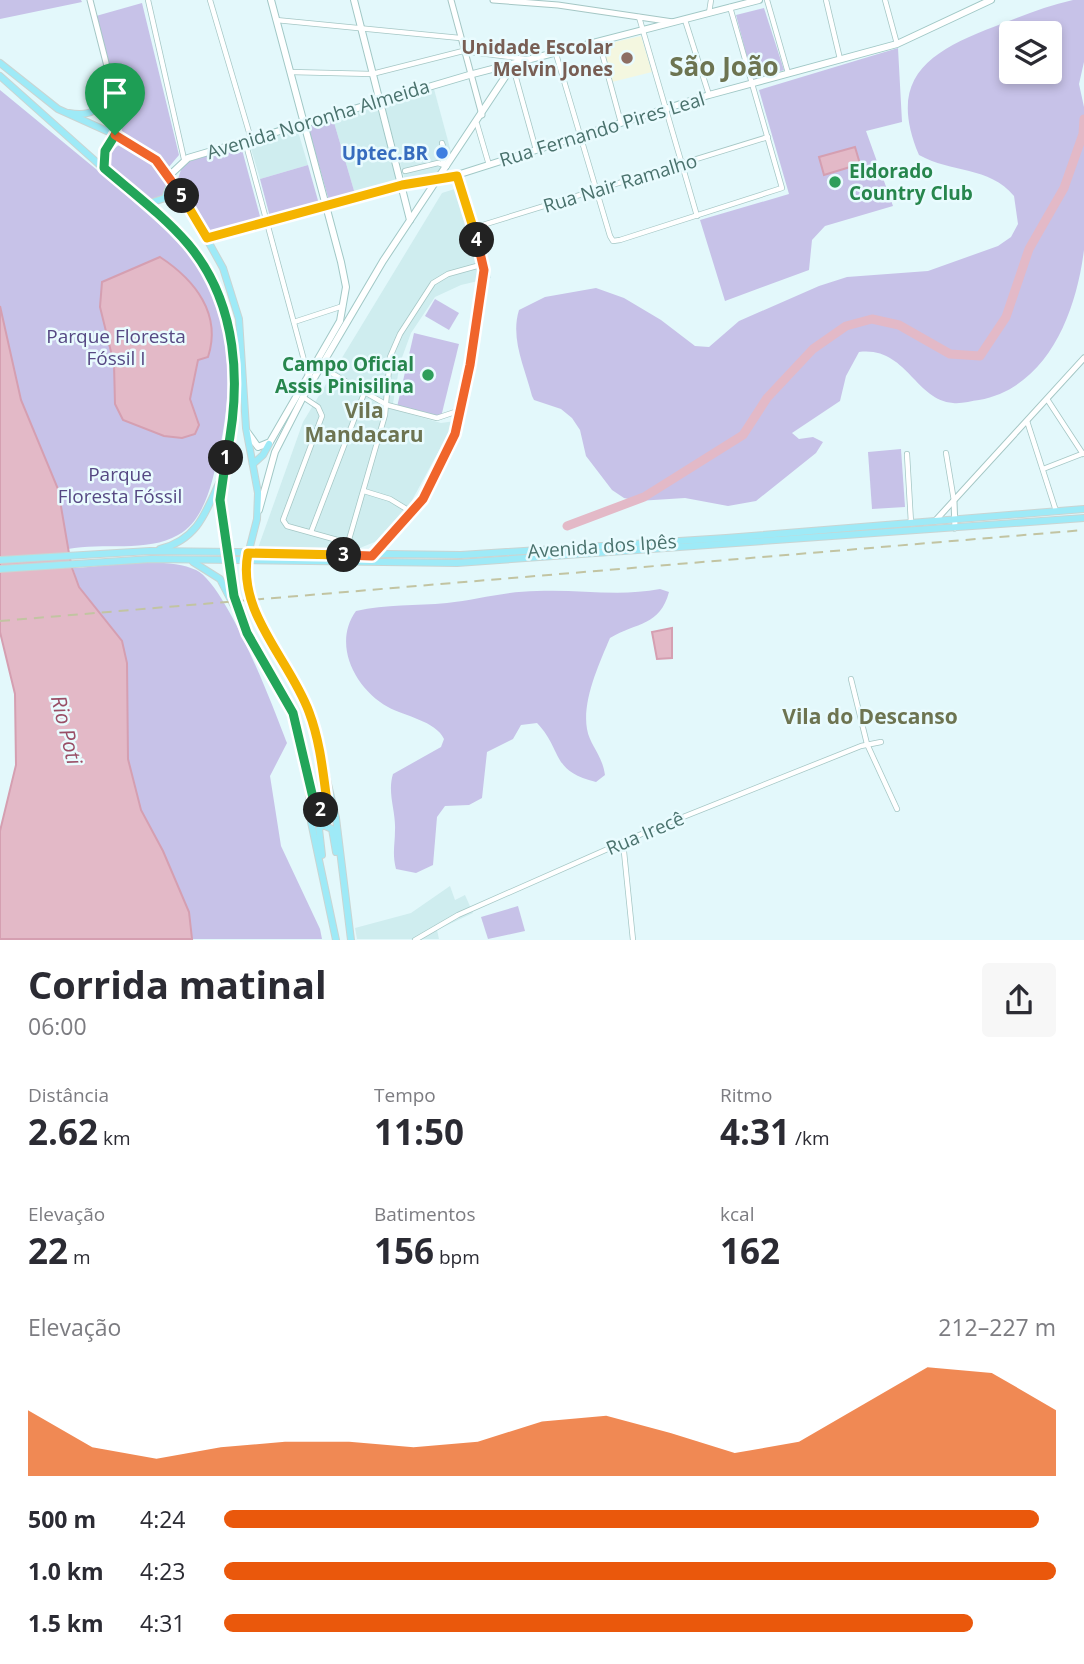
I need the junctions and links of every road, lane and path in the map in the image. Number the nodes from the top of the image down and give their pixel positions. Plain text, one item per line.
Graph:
1 (90, 0) edge
2 (148, 0) edge
3 (210, 0) edge
4 (271, 0) edge
5 (354, 0) edge
6 (451, 0) edge
7 (494, 0) edge
8 (710, 0) edge
9 (759, 0) edge
10 (767, 0) edge
11 (826, 0) edge
12 (885, 0) edge
13 (991, 0) edge
14 (730, 7) junction
15 (709, 13) junction
16 (639, 16) junction
17 (685, 19) junction
18 (276, 20) junction
19 (673, 22) junction
20 (361, 28) junction
21 (642, 30) junction
22 (460, 38) junction
23 (599, 42) junction
24 (897, 44) junction
25 (463, 51) junction
26 (556, 54) junction
27 (840, 59) junction
28 (529, 60) junction
29 (0, 63) edge
30 (513, 65) junction
31 (290, 72) junction
32 (788, 73) junction
33 (372, 74) junction
34 (469, 75) junction
35 (0, 76) edge
36 (111, 82) junction
37 (753, 83) junction
38 (709, 96) junction
39 (380, 100) junction
40 (58, 109) junction
41 (665, 109) junction
42 (482, 115) junction
43 (303, 123) junction
44 (621, 123) junction
45 (477, 124) junction
46 (115, 135) junction
47 (580, 136) junction
48 (768, 138) junction
49 (248, 140) junction
50 (442, 143) dead end
51 (536, 150) junction
52 (184, 159) junction
53 (445, 165) junction
54 (489, 165) junction
55 (682, 165) junction
56 (104, 168) junction
57 (405, 171) dead end
58 (167, 173) junction
59 (457, 176) junction
60 (438, 180) junction
61 (172, 181) junction
62 (402, 185) junction
63 (596, 190) junction
64 (147, 204) junction
65 (326, 205) junction
66 (698, 216) junction
67 (267, 220) junction
68 (410, 220) junction
69 (473, 228) junction
70 (207, 238) junction
71 (484, 264) junction
72 (345, 306) junction
73 (294, 321) junction
74 (1084, 358) edge
75 (321, 367) junction
76 (308, 375) junction
77 (365, 391) junction
78 (300, 399) junction
79 (1047, 399) junction
80 (387, 405) junction
81 (461, 410) junction
82 (1027, 421) junction
83 (246, 428) junction
84 (269, 444) junction
85 (946, 453) dead end
86 (907, 454) dead end
87 (1083, 454) edge
88 (253, 464) junction
89 (1043, 469) junction
90 (221, 478) junction
91 (363, 491) junction
92 (954, 502) junction
93 (1084, 509) edge
94 (1056, 511) junction
95 (413, 513) junction
96 (1084, 518) edge
97 (257, 519) junction
98 (935, 521) junction
99 (911, 523) junction
100 (954, 524) junction
101 (936, 530) junction
102 (311, 533) junction
103 (726, 542) junction
104 (150, 551) junction
105 (228, 553) junction
106 (248, 553) junction
107 (564, 553) junction
108 (118, 556) junction
109 (372, 556) junction
110 (0, 560) edge
111 (188, 560) junction
112 (228, 561) junction
113 (246, 562) junction
114 (0, 569) edge
115 (240, 619) junction
116 (851, 679) dead end
117 (881, 742) dead end
118 (867, 744) junction
119 (324, 769) junction
120 (308, 774) junction
121 (897, 809) dead end
122 (623, 842) junction
123 (340, 867) junction
124 (324, 870) junction
125 (336, 940) edge
126 (351, 940) edge
127 (415, 940) edge
128 (633, 940) edge

1 - 36 street
2 - 52 street
3 - 49 street
4 - 18 main road
5 - 20 main road
6 - 22 street
7 - 16 street
8 - 15 street
9 - 14 main road, Avenida Noronha Almeida
10 - 32 street
11 - 27 street
12 - 24 street
13 - 24 main road, Rua Fernando Pires Leal
14 - 15 main road, Avenida Noronha Almeida
14 - 37 street
15 - 17 main road, Avenida Noronha Almeida
16 - 19 street
16 - 21 street
17 - 19 main road, Avenida Noronha Almeida
17 - 38 street
18 - 20 street
18 - 31 main road
19 - 21 main road, Avenida Noronha Almeida
20 - 22 street
20 - 33 main road
21 - 23 main road, Avenida Noronha Almeida
21 - 41 street
22 - 25 street
23 - 26 main road, Avenida Noronha Almeida
23 - 44 street
24 - 27 main road, Rua Fernando Pires Leal
25 - 28 street
25 - 33 street
25 - 34 street
26 - 28 main road, Avenida Noronha Almeida
26 - 47 street
27 - 32 main road, Rua Fernando Pires Leal
28 - 30 main road, Avenida Noronha Almeida
29 - 40 main road
30 - 34 main road, Avenida Noronha Almeida
30 - 42 main road
30 - 51 street
31 - 33 street
31 - 43 main road
32 - 37 main road, Rua Fernando Pires Leal
33 - 39 main road
34 - 39 main road, Avenida Noronha Almeida
34 - 42 street
35 - 56 main road
36 - 40 main road
36 - 46 street
37 - 38 main road, Rua Fernando Pires Leal
37 - 48 street
38 - 41 main road, Rua Fernando Pires Leal
39 - 43 main road, Avenida Noronha Almeida
39 - 62 main road
40 - 46 main road
41 - 44 main road, Rua Fernando Pires Leal
41 - 55 street
42 - 45 main road
43 - 49 main road, Avenida Noronha Almeida
43 - 65 main road
44 - 47 main road, Rua Fernando Pires Leal
45 - 53 main road
45 - 54 street
46 - 56 main road
46 - 58 main road
47 - 51 main road, Rua Fernando Pires Leal
47 - 63 street
48 - 55 street, Rua Nair Ramalho
48 - 66 street
49 - 52 main road, Avenida Noronha Almeida
49 - 67 street
50 - 53 street
51 - 54 main road, Rua Fernando Pires Leal
52 - 58 main road, Avenida Noronha Almeida
53 - 57 street
53 - 60 main road
54 - 59 main road, Rua Fernando Pires Leal
55 - 63 street, Rua Nair Ramalho
55 - 66 street
56 - 64 main road
58 - 61 main road
59 - 60 main road, Rua Fernando Pires Leal
59 - 69 street
60 - 62 main road, Rua Fernando Pires Leal
60 - 68 main road
61 - 64 main road
61 - 70 main road
62 - 65 main road, Rua Fernando Pires Leal
62 - 68 main road
63 - 66 street
63 - 69 street, Rua Nair Ramalho
64 - 90 main road
65 - 67 main road, Rua Fernando Pires Leal
65 - 72 main road
67 - 70 main road, Rua Fernando Pires Leal
67 - 73 street
68 - 75 main road
69 - 71 street
70 - 83 main road
71 - 80 street
71 - 81 street
72 - 73 street
72 - 76 main road
73 - 76 street
74 - 79 street
75 - 77 street
75 - 78 main road
76 - 78 main road
77 - 80 street
77 - 102 street
78 - 84 main road
78 - 97 main road
78 - 102 street
79 - 82 street
79 - 87 street
80 - 81 street
80 - 91 street
81 - 95 street
82 - 89 street
82 - 92 street
83 - 84 main road
83 - 88 main road
84 - 88 main road
85 - 92 street
86 - 99 street
87 - 89 street
88 - 97 main road
89 - 94 street
90 - 104 main road
90 - 105 main road
91 - 95 street
91 - 102 street
92 - 98 street
92 - 100 street
93 - 94 main road, Avenida dos Ipês
94 - 100 main road, Avenida dos Ipês
95 - 109 street
96 - 100 main road, Avenida dos Ipês
97 - 106 main road
98 - 99 main road, Avenida dos Ipês
98 - 100 main road, Avenida dos Ipês
98 - 101 street
99 - 103 main road, Avenida dos Ipês
100 - 101 main road, Avenida dos Ipês
101 - 103 main road, Avenida dos Ipês
103 - 107 main road, Avenida dos Ipês
104 - 105 main road, Avenida dos Ipês
104 - 108 main road, Avenida dos Ipês
105 - 106 main road, Avenida dos Ipês
105 - 112 main road
106 - 109 main road, Avenida dos Ipês
106 - 112 main road
106 - 113 main road
107 - 109 main road, Avenida dos Ipês
107 - 113 main road, Avenida dos Ipês
108 - 110 main road
108 - 111 main road, Avenida dos Ipês
108 - 114 main road
111 - 112 main road, Avenida dos Ipês
111 - 115 main road
112 - 113 main road, Avenida dos Ipês
112 - 115 main road
113 - 119 main road
115 - 120 main road
116 - 118 street
117 - 118 street, Rua Irecê
118 - 121 street
118 - 122 street, Rua Irecê
119 - 120 main road
119 - 123 main road
120 - 124 main road
122 - 127 street, Rua Irecê
122 - 128 street
123 - 124 main road
123 - 126 main road
124 - 125 main road

